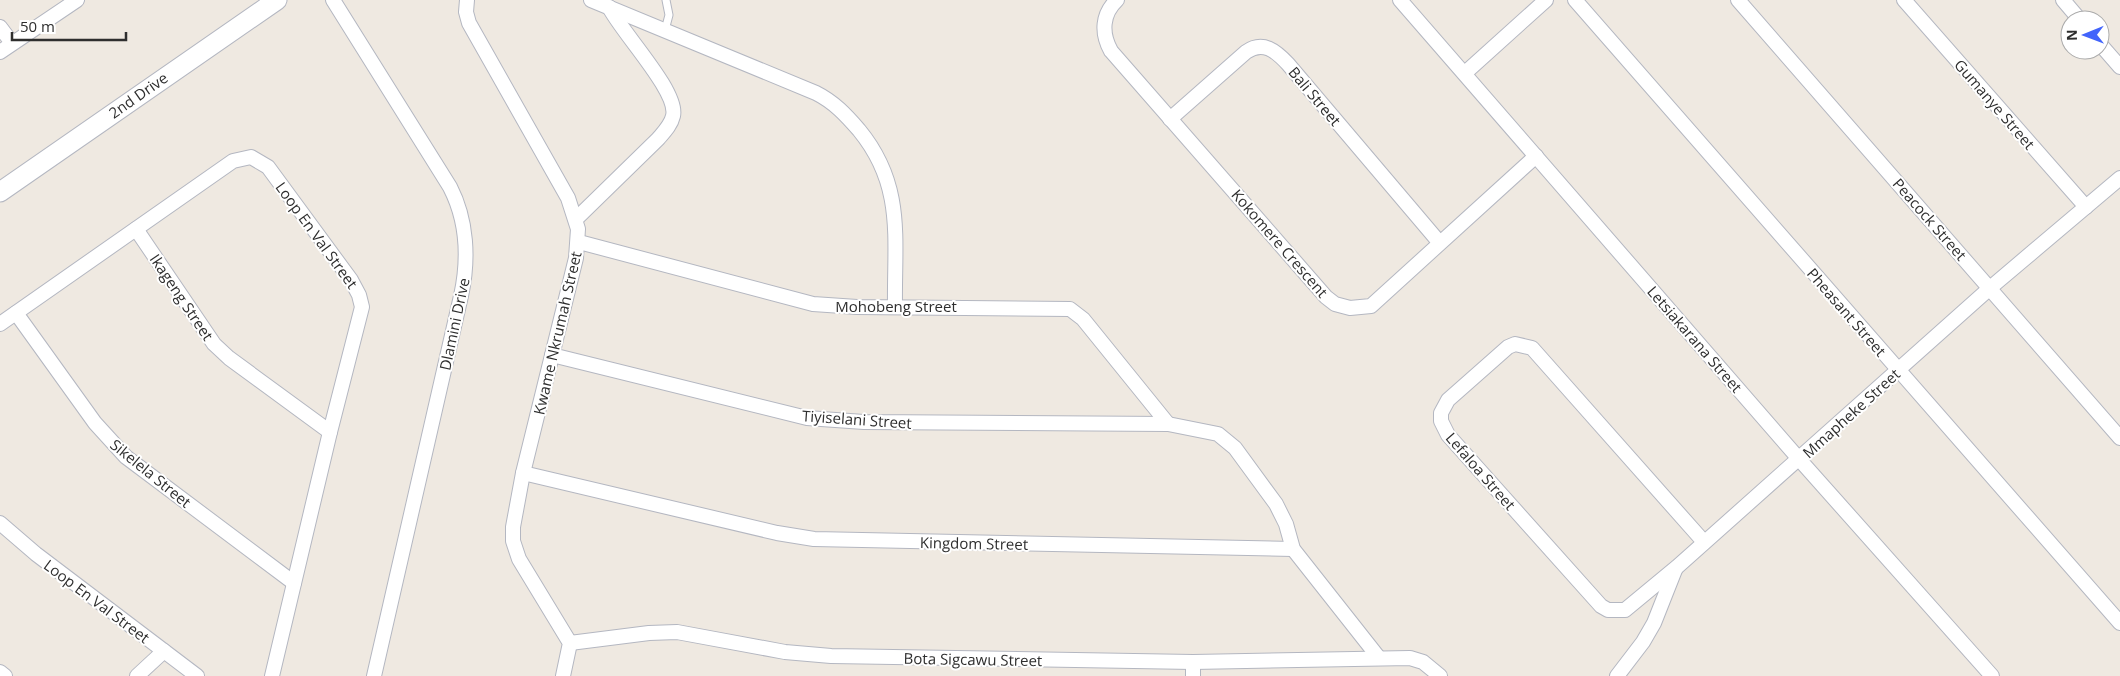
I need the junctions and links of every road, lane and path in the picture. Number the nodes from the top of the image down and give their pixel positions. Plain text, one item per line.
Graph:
1 (77, 0) edge
2 (277, 0) edge
3 (333, 0) edge
4 (467, 0) edge
5 (592, 0) edge
6 (666, 0) edge
7 (1117, 0) edge
8 (1400, 0) edge
9 (1546, 0) edge
10 (1575, 0) edge
11 (1738, 0) edge
12 (1904, 0) edge
13 (2063, 0) edge
14 (609, 7) junction
15 (2072, 10) edge
16 (0, 27) edge
17 (665, 30) junction
18 (12, 43) junction
19 (0, 52) edge
20 (2110, 56) edge
21 (2120, 67) edge
22 (1465, 73) junction
23 (1170, 119) junction
24 (1536, 156) junction
25 (2120, 178) edge
26 (0, 192) edge
27 (2086, 207) junction
28 (576, 219) junction
29 (136, 229) junction
30 (578, 242) junction
31 (1439, 242) junction
32 (1990, 288) junction
33 (895, 306) junction
34 (16, 313) junction
35 (0, 324) edge
36 (552, 355) junction
37 (1898, 371) junction
38 (1168, 424) junction
39 (330, 432) junction
40 (2120, 438) edge
41 (1799, 459) junction
42 (524, 473) junction
43 (0, 522) edge
44 (1704, 542) junction
45 (1293, 549) junction
46 (1677, 567) junction
47 (294, 583) junction
48 (2120, 623) edge
49 (570, 643) junction
50 (164, 651) junction
51 (1379, 658) junction
52 (1193, 669) edge
53 (0, 672) edge
54 (5, 676) edge
55 (137, 676) edge
56 (197, 676) edge
57 (272, 676) edge
58 (374, 676) edge
59 (563, 676) edge
60 (1440, 676) edge
61 (1617, 676) edge
62 (1992, 676) edge

1 - 18 street
2 - 26 street, 2nd Drive
3 - 58 street, Dlamini Drive
4 - 28 street, Kwame Nkrumah Street
5 - 14 street
6 - 17 lane
7 - 23 street, Kokomere Crescent
8 - 22 street, Letsiakarana Street
9 - 22 street
10 - 37 street, Pheasant Street
11 - 32 street, Peacock Street
12 - 27 street, Gumanye Street
13 - 15 street
14 - 17 street
14 - 28 street
16 - 18 street
17 - 33 street
18 - 19 street
20 - 21 street
22 - 24 street, Letsiakarana Street
23 - 31 street, Kokomere Crescent
23 - 31 street, Bali Street
24 - 31 street, Kokomere Crescent
24 - 41 street, Letsiakarana Street
25 - 27 street, Mmapheke Street
27 - 32 street, Mmapheke Street
28 - 30 street, Kwame Nkrumah Street
29 - 34 street, Loop En Val Street
29 - 39 street, Ikageng Street
29 - 39 street, Loop En Val Street
30 - 33 street, Mohobeng Street
30 - 36 street, Kwame Nkrumah Street
32 - 37 street, Mmapheke Street
32 - 40 street, Peacock Street
33 - 38 street, Mohobeng Street
34 - 35 street, Loop En Val Street
34 - 47 street, Sikelela Street
36 - 38 street, Tiyiselani Street
36 - 42 street, Kwame Nkrumah Street
37 - 41 street, Mmapheke Street
37 - 48 street, Pheasant Street
38 - 45 street, Tiyiselani Street
39 - 47 street, Loop En Val Street
41 - 44 street, Mmapheke Street
41 - 62 street, Letsiakarana Street
42 - 45 street, Kingdom Street
42 - 49 street, Kwame Nkrumah Street
43 - 50 street, Loop En Val Street
44 - 46 street, Mmapheke Street
44 - 46 street, Lefaloa Street
45 - 51 street
46 - 61 street, Mmapheke Street
47 - 57 street, Loop En Val Street
49 - 52 street, Bota Sigcawu Street
49 - 59 street
50 - 55 street
50 - 56 street, Loop En Val Street
51 - 52 street, Bota Sigcawu Street
51 - 60 street, Bota Sigcawu Street
53 - 54 street

